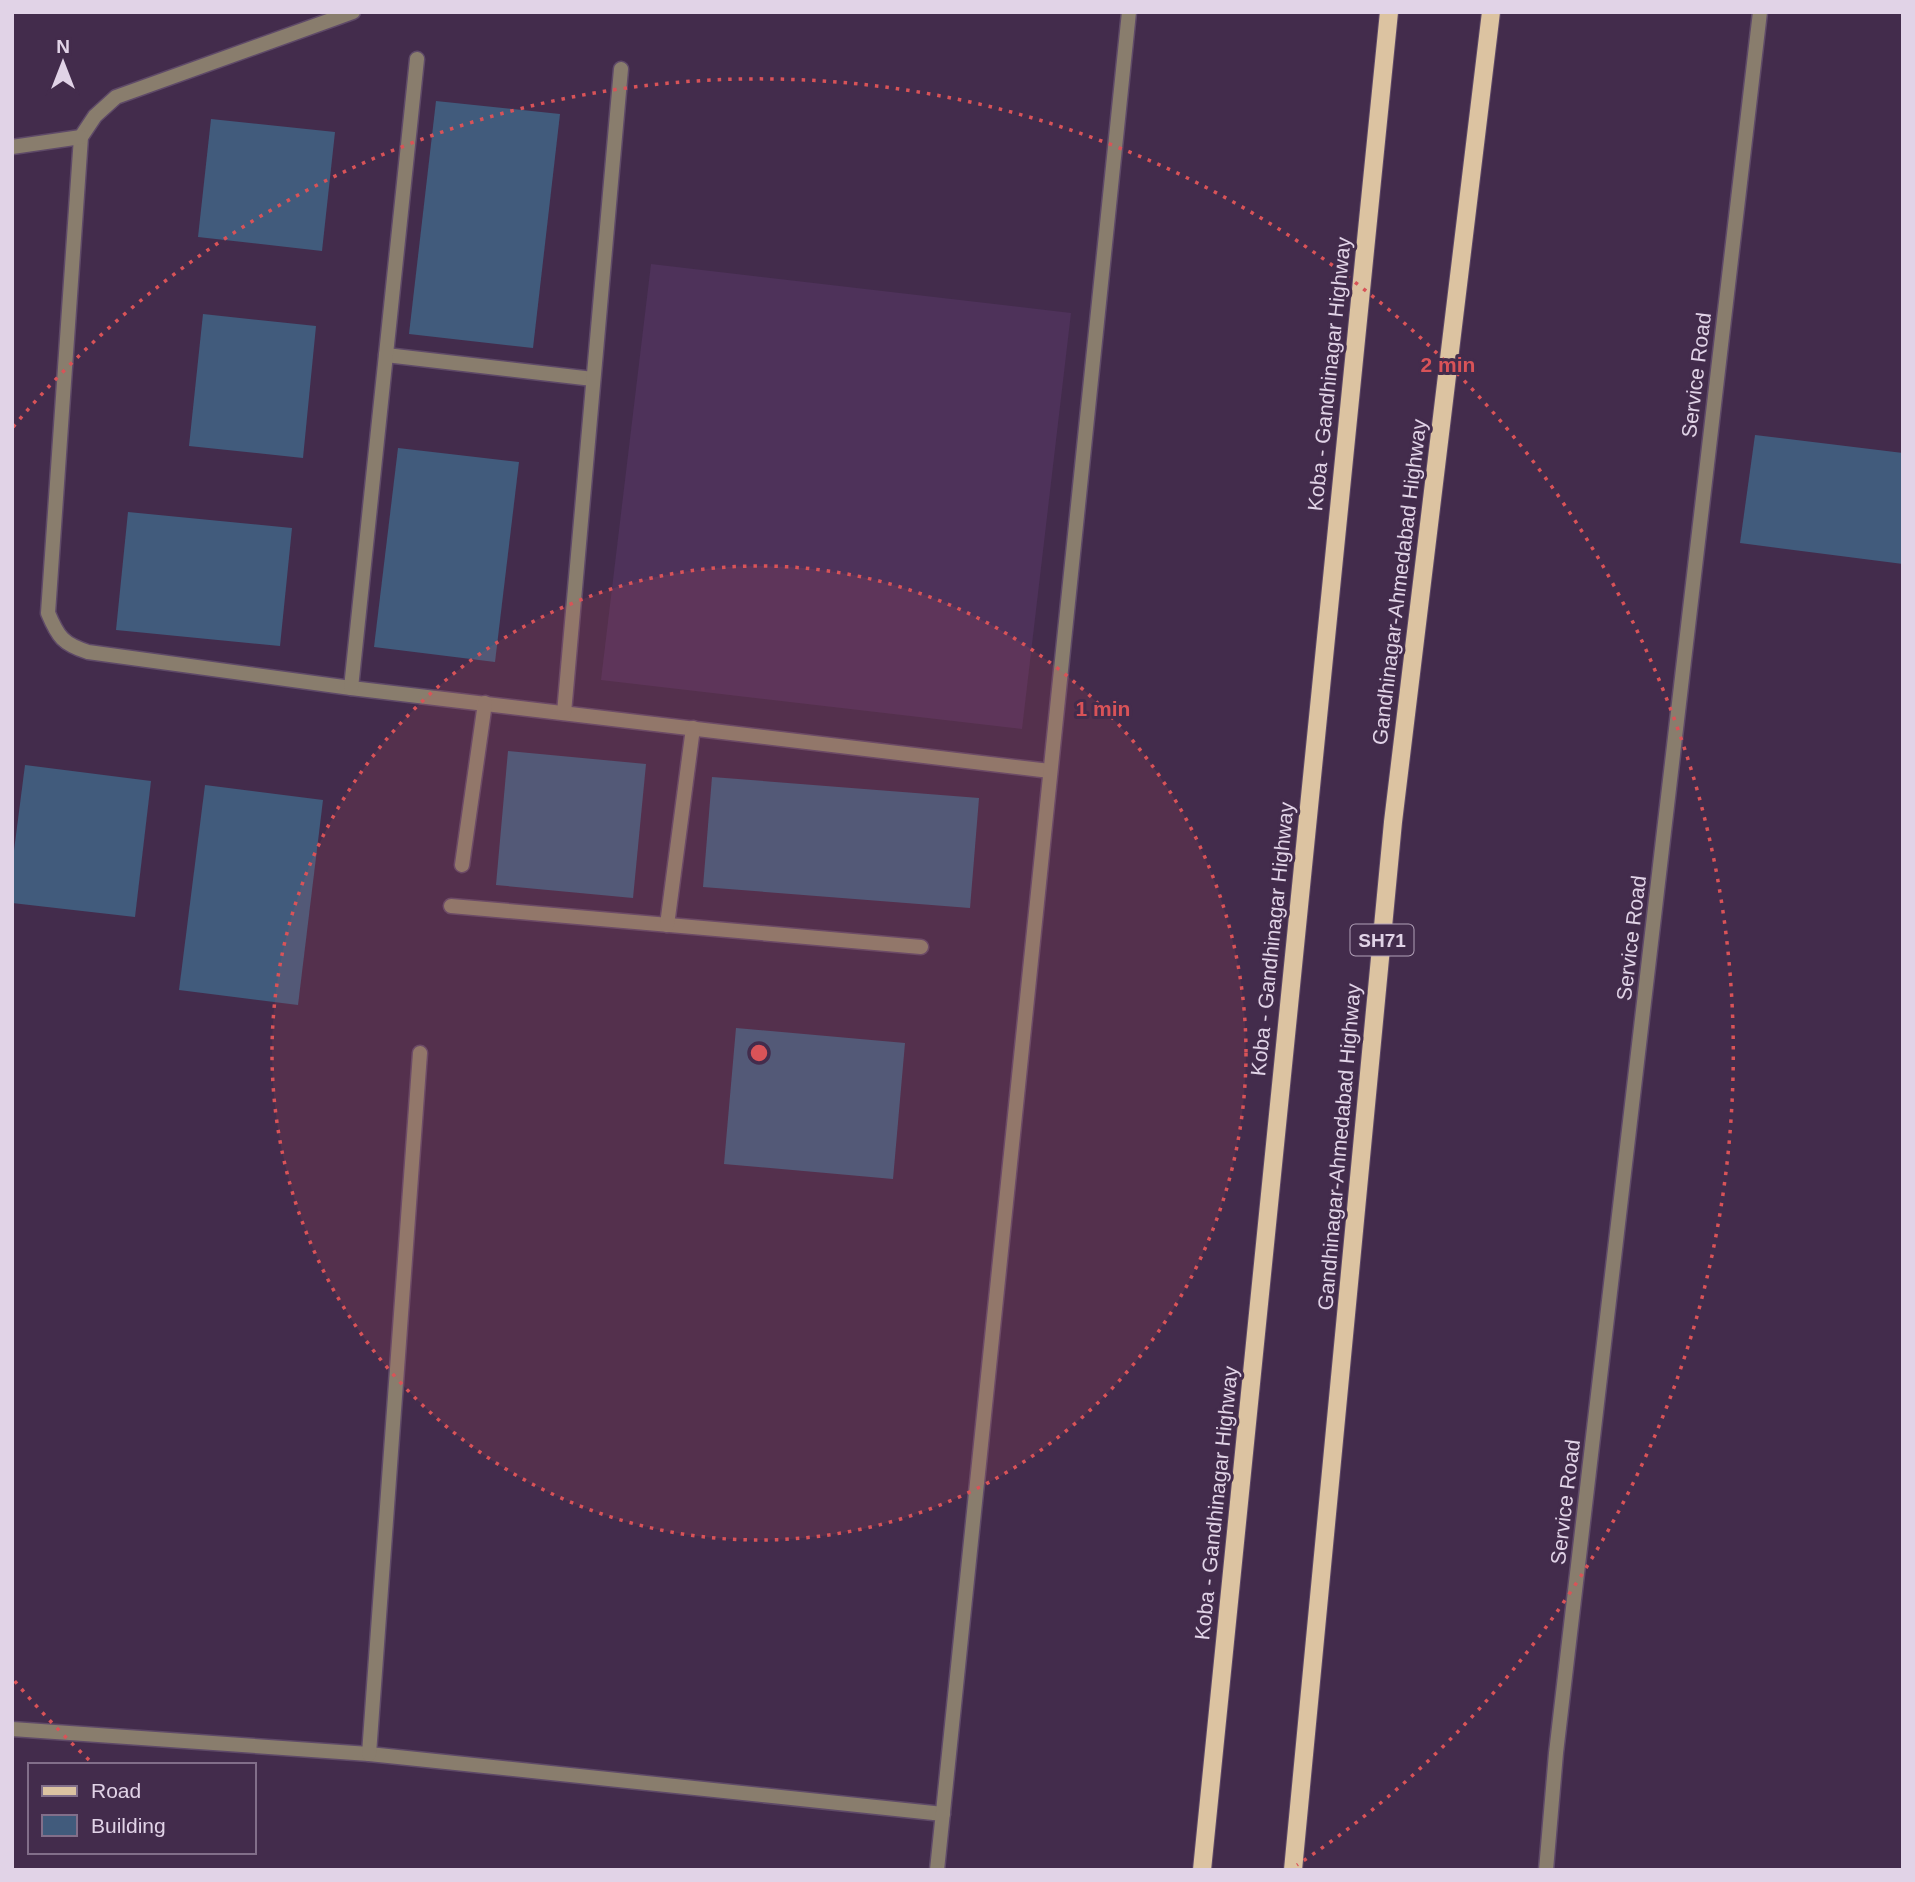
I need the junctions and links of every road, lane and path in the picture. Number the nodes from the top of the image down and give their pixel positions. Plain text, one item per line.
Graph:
1 (353, 12) edge
2 (1129, 12) edge
3 (1389, 12) edge
4 (1491, 12) edge
5 (1760, 12) edge
6 (417, 59) dead end
7 (621, 69) dead end
8 (81, 137) junction
9 (12, 147) edge
10 (386, 355) junction
11 (593, 379) junction
12 (351, 688) junction
13 (485, 703) junction
14 (564, 713) junction
15 (693, 728) junction
16 (1050, 771) junction
17 (462, 865) dead end
18 (451, 906) dead end
19 (667, 925) junction
20 (921, 947) dead end
21 (420, 1053) dead end
22 (12, 1728) edge
23 (369, 1754) junction
24 (943, 1814) junction
25 (937, 1870) edge
26 (1202, 1870) edge
27 (1293, 1870) edge
28 (1546, 1870) edge

1 - 8 street
2 - 16 street
3 - 26 main road, Koba - Gandhinagar Highway
4 - 27 main road, Gandhinagar-Ahmedabad Highway / SH71
5 - 28 street, Service Road
6 - 10 street
7 - 11 street
8 - 9 street
8 - 12 street
10 - 11 street
10 - 12 street
11 - 14 street
12 - 13 street
13 - 14 street
13 - 17 street
14 - 15 street
15 - 16 street
15 - 19 street
16 - 24 street
18 - 19 street
19 - 20 street
21 - 23 street
22 - 23 street
23 - 24 street
24 - 25 street

